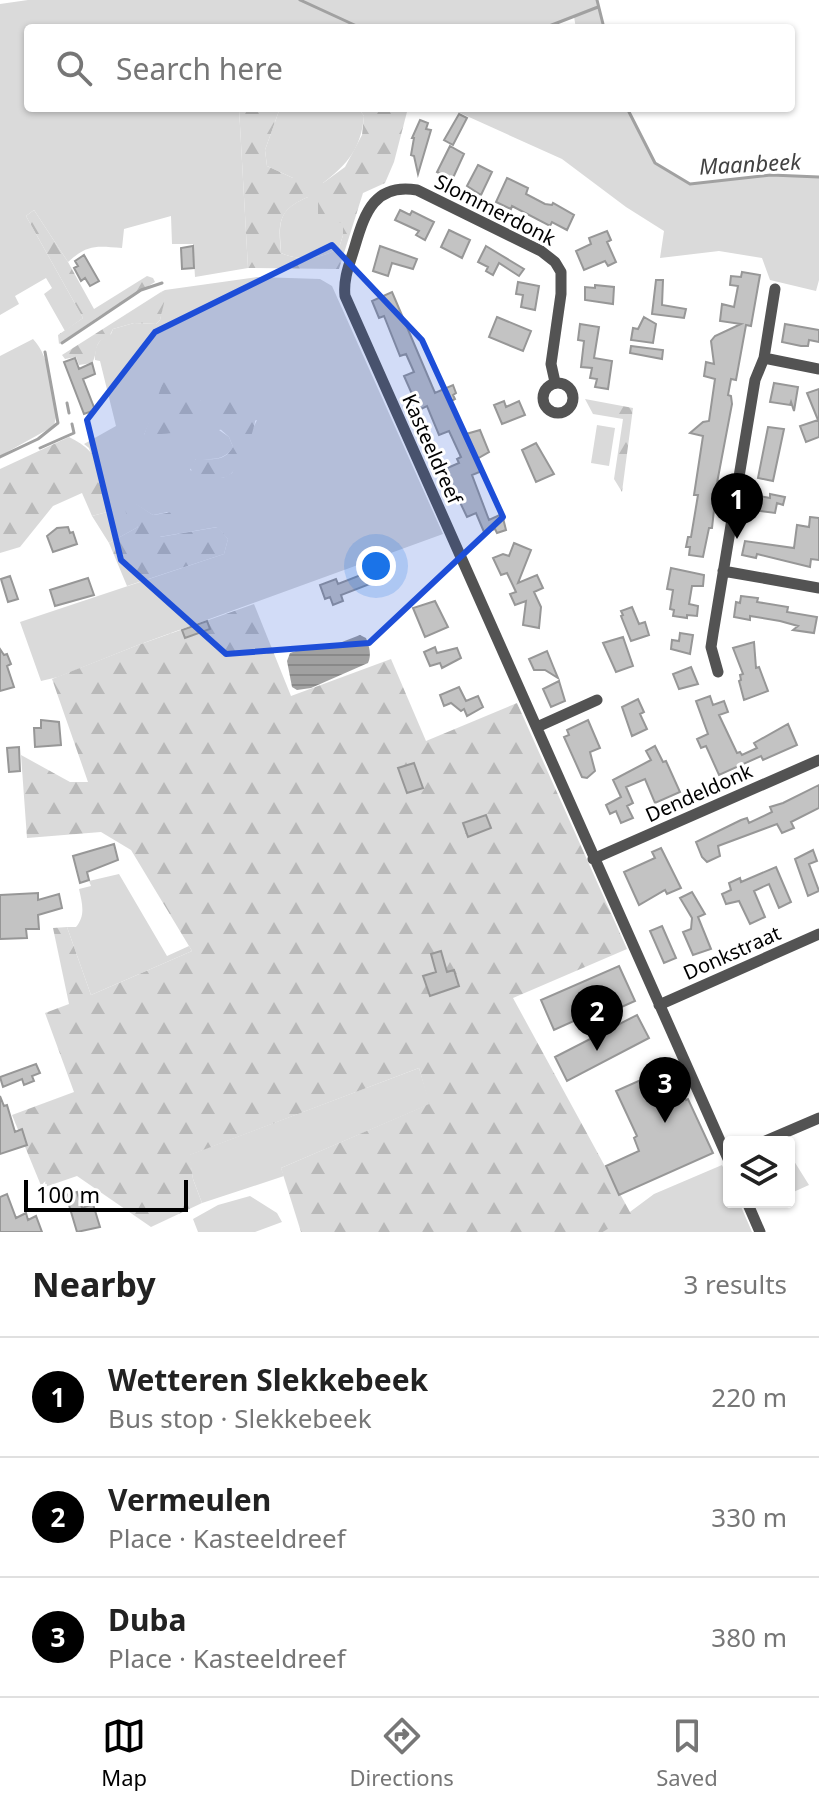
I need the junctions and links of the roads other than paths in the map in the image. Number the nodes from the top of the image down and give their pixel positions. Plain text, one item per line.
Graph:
1 (391, 190) joint
2 (775, 289) dead end
3 (764, 358) junction
4 (819, 369) edge
5 (555, 382) dead end
6 (723, 571) junction
7 (819, 588) edge
8 (718, 672) dead end
9 (597, 700) dead end
10 (537, 727) junction
11 (819, 760) edge
12 (593, 859) junction
13 (819, 934) edge
14 (659, 1005) junction
15 (819, 1118) edge
16 (777, 1136) edge
17 (723, 1145) edge
18 (750, 1208) edge
19 (760, 1232) edge

1 - 5 street, Slommerdonk
1 - 10 street, Kasteeldreef
2 - 3 street
3 - 4 street
3 - 6 street
6 - 7 street
6 - 8 street
9 - 10 street
10 - 12 street, Kasteeldreef
11 - 12 street, Dendeldonk
12 - 14 street, Kasteeldreef
13 - 14 street, Donkstraat
14 - 17 street, Kasteeldreef
15 - 16 street
18 - 19 street

